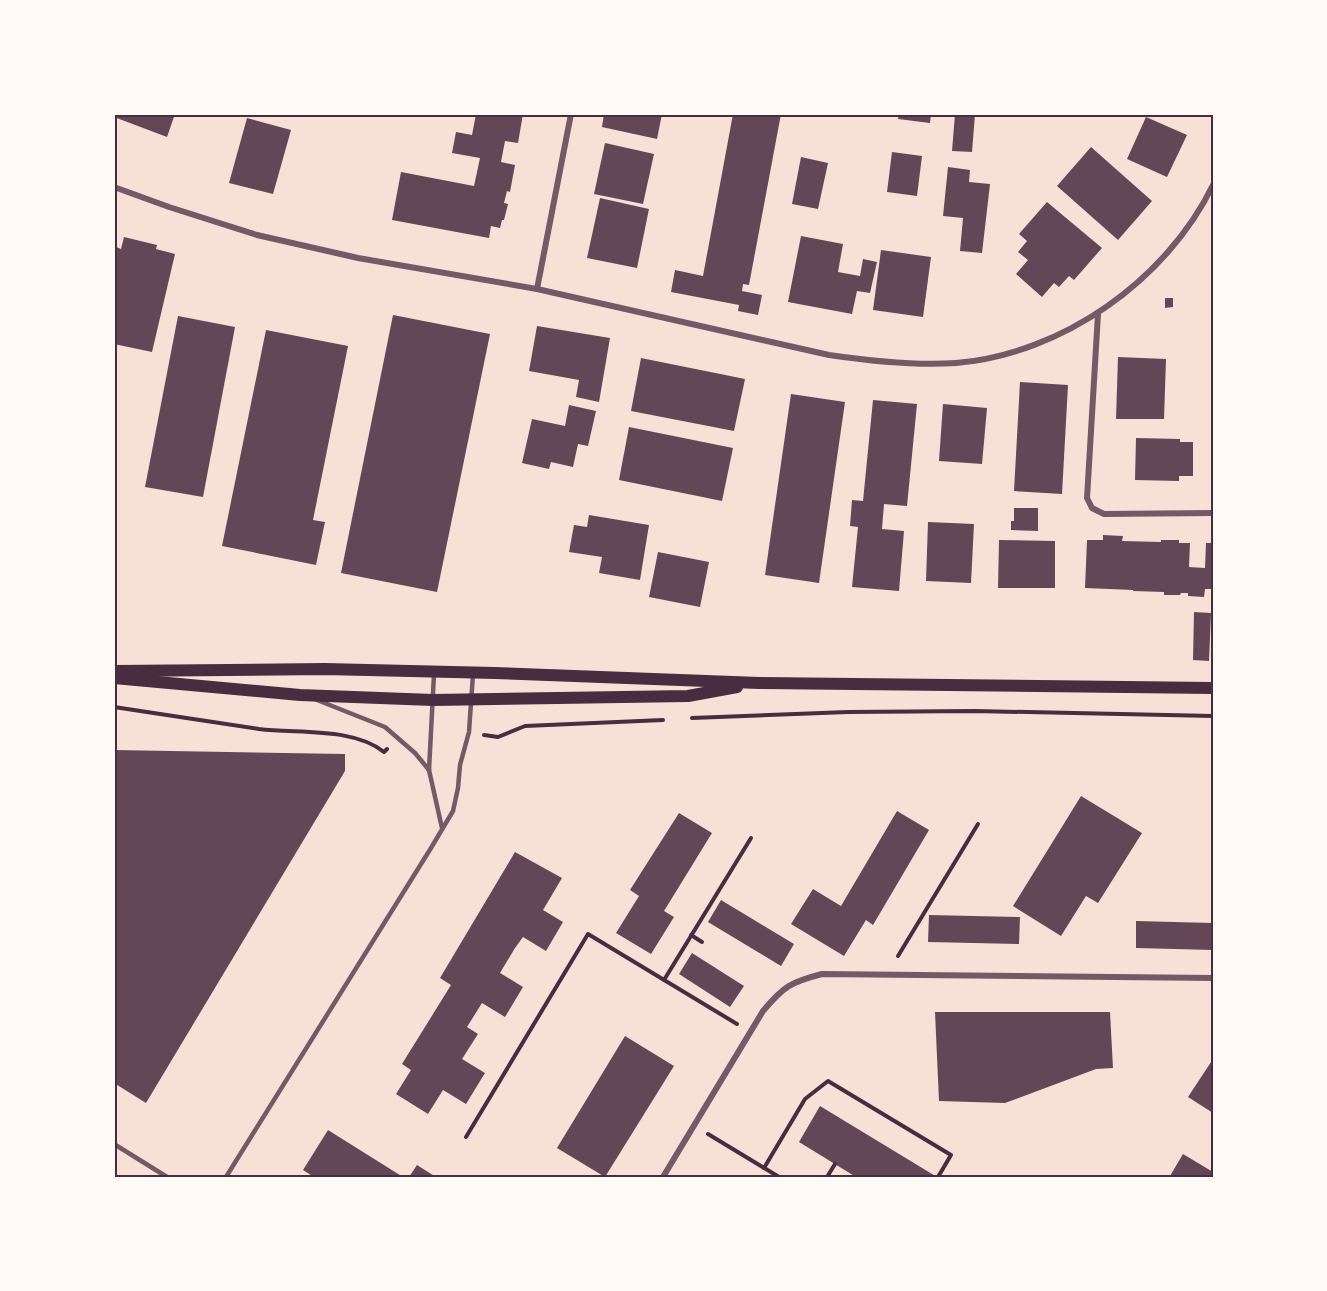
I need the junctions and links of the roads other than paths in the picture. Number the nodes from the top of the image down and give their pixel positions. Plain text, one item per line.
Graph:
1 (571, 114) edge
2 (1213, 186) edge
3 (114, 187) edge
4 (537, 289) junction
5 (1098, 314) junction
6 (1213, 513) edge
7 (114, 671) edge
8 (434, 672) junction
9 (474, 672) junction
10 (114, 678) edge
11 (759, 683) junction
12 (1213, 687) edge
13 (300, 695) junction
14 (433, 700) junction
15 (472, 700) junction
16 (429, 770) junction
17 (442, 828) junction
18 (1213, 978) edge
19 (114, 1144) edge
20 (167, 1177) edge
21 (226, 1177) edge
22 (663, 1177) edge

1 - 4 street
2 - 5 street
3 - 4 street
4 - 5 street
5 - 6 street
7 - 8 main road
8 - 9 main road
8 - 14 lane
9 - 11 main road
9 - 15 lane
10 - 13 main road
11 - 12 main road
11 - 15 main road
13 - 14 main road
13 - 16 lane
14 - 15 main road
14 - 16 lane
15 - 17 lane
16 - 17 lane
17 - 21 lane
18 - 22 street
19 - 20 lane

